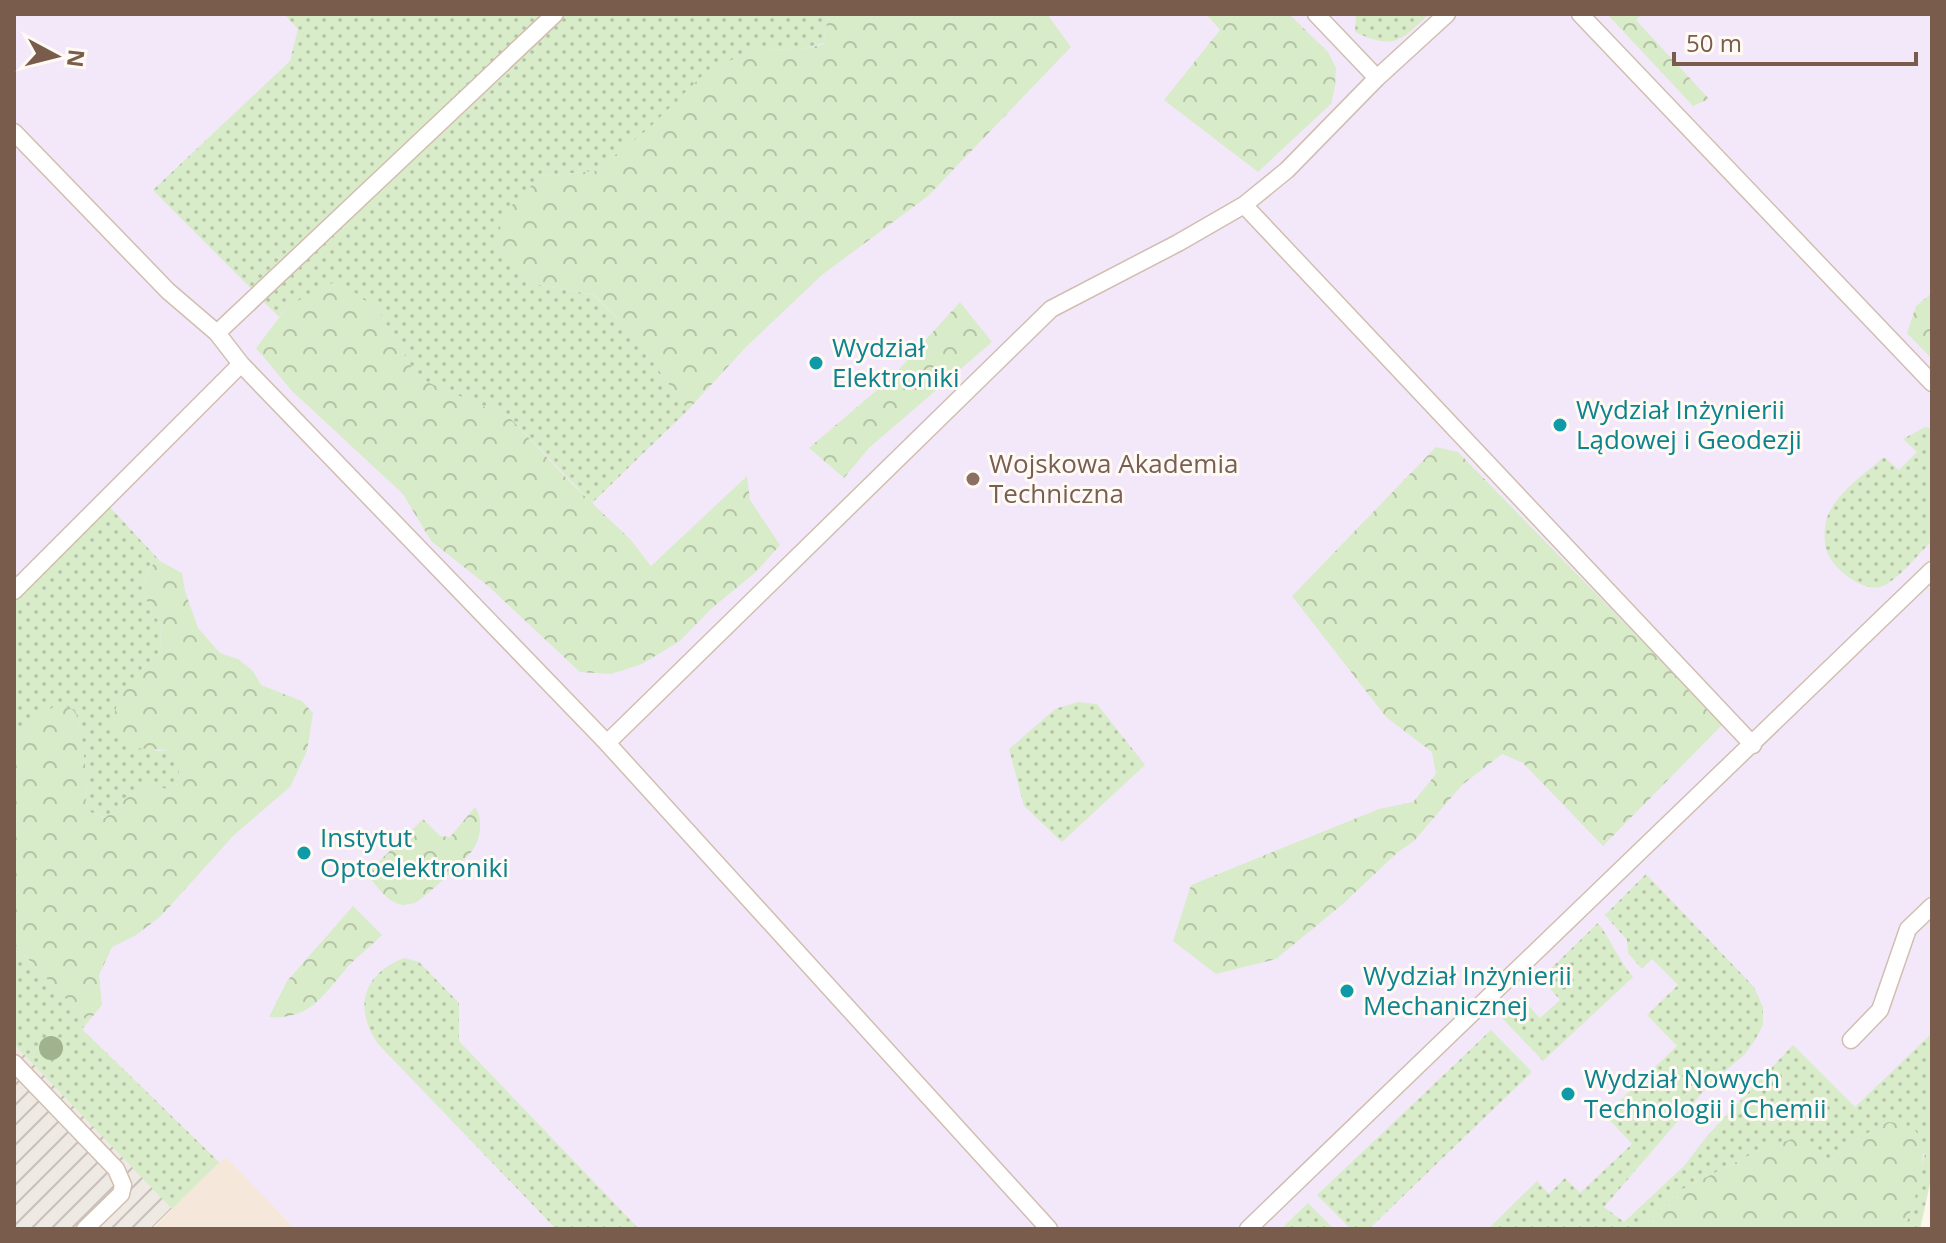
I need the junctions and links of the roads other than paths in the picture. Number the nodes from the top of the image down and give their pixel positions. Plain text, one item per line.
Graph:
1 (555, 14) edge
2 (1316, 14) edge
3 (1447, 14) edge
4 (1580, 14) edge
5 (1377, 78) junction
6 (14, 132) edge
7 (1244, 205) junction
8 (217, 333) junction
9 (241, 364) junction
10 (1932, 383) edge
11 (1932, 570) edge
12 (14, 591) edge
13 (607, 743) junction
14 (1753, 745) junction
15 (1932, 906) edge
16 (1851, 1040) dead end
17 (14, 1063) edge
18 (85, 1229) edge
19 (1049, 1229) edge
20 (1248, 1229) edge

1 - 8 lane
2 - 5 lane
3 - 5 lane
4 - 10 lane
5 - 7 lane
6 - 8 lane
7 - 13 lane
7 - 14 lane
8 - 9 lane
9 - 12 lane
9 - 13 lane
11 - 14 lane
13 - 19 lane
14 - 20 lane
15 - 16 lane
17 - 18 lane

